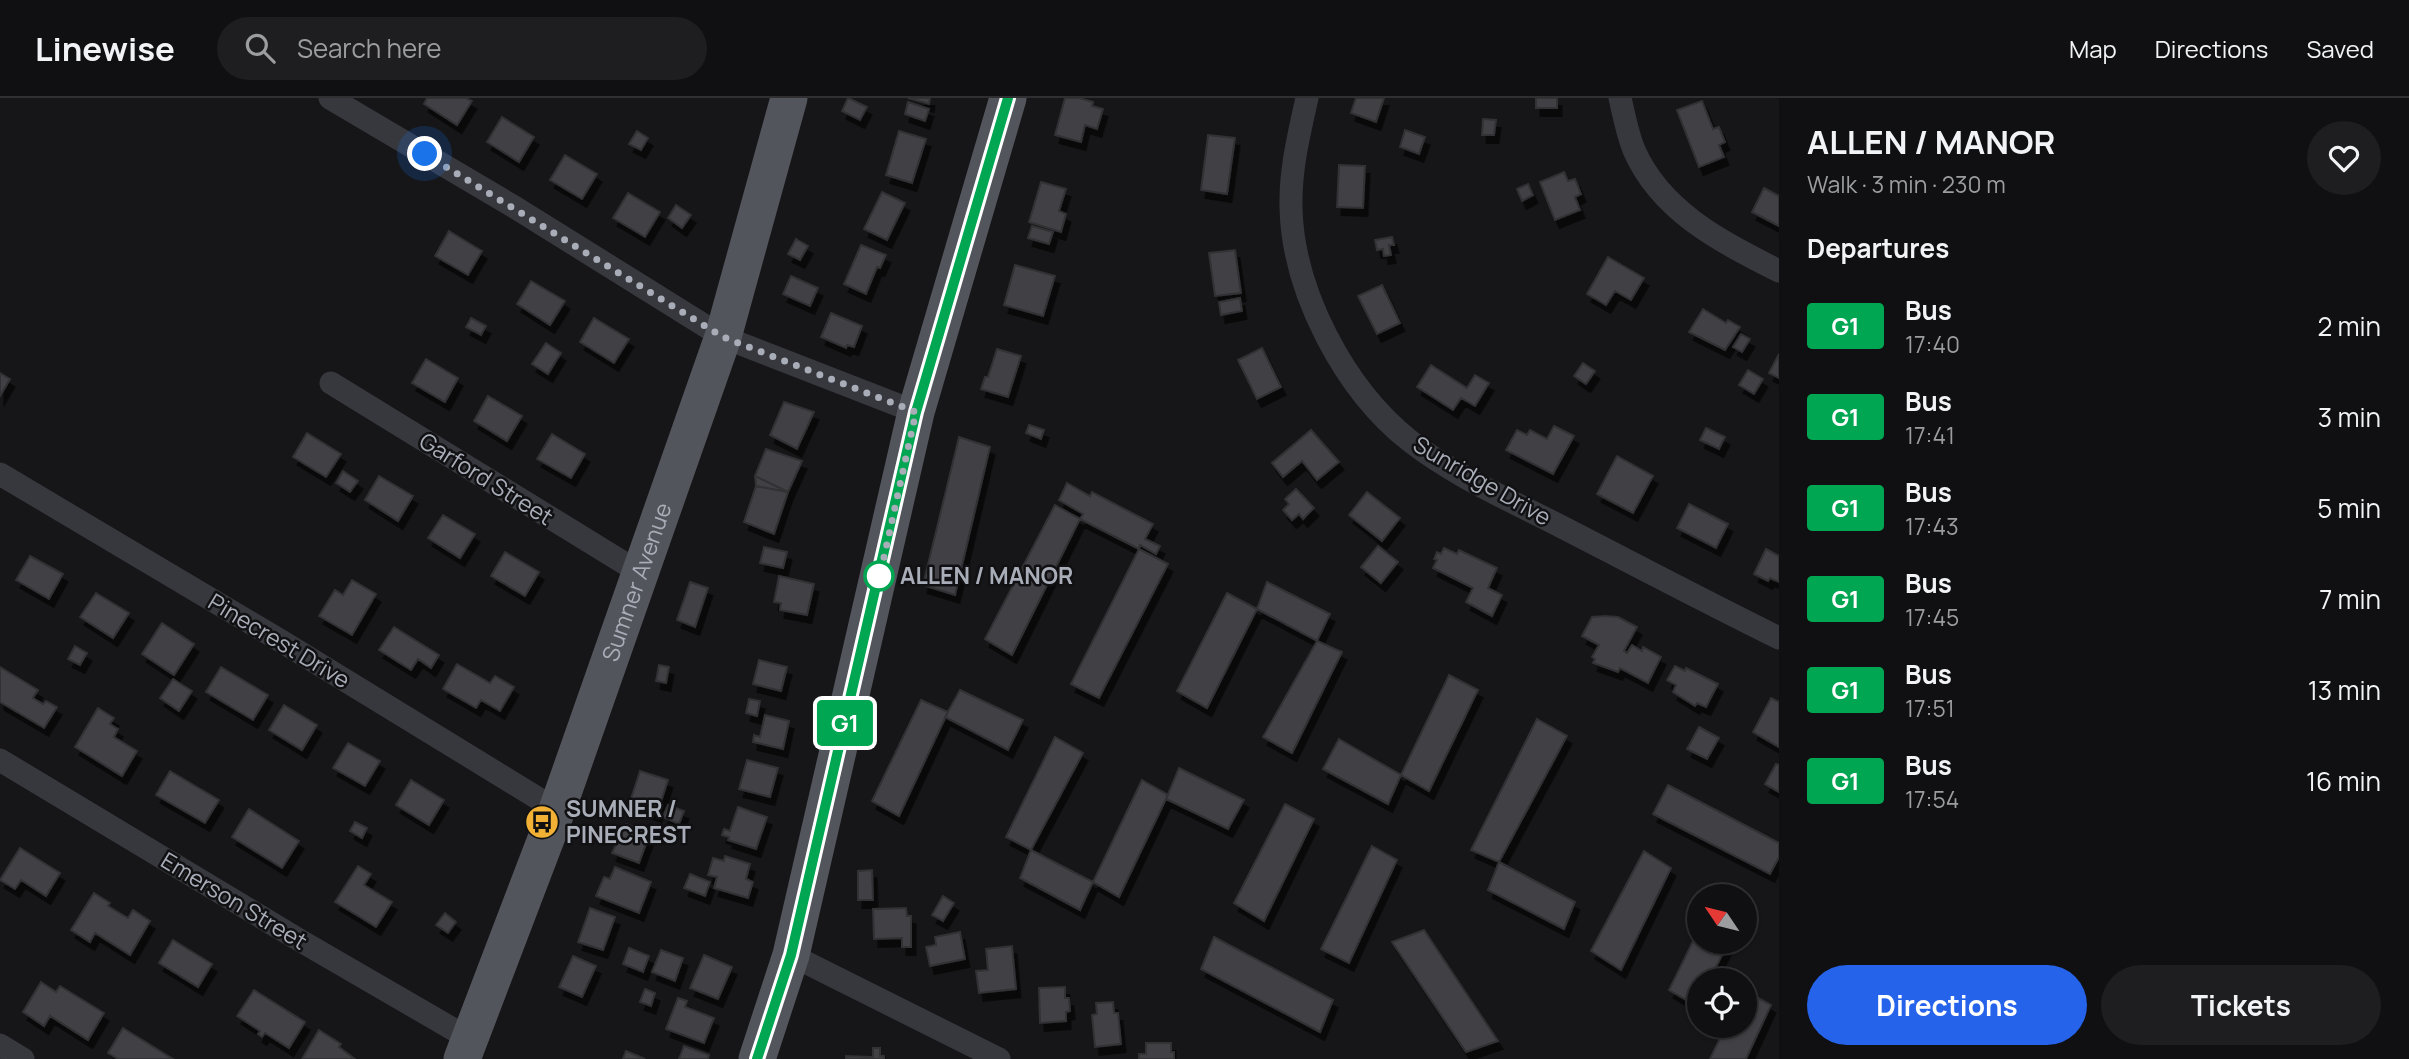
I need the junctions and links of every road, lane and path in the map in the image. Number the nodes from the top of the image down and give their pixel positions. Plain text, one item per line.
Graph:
1 (330, 98) edge
2 (789, 98) edge
3 (1008, 98) edge
4 (1307, 98) edge
5 (1620, 98) edge
6 (1779, 271) edge
7 (723, 337) junction
8 (331, 383) dead end
9 (916, 412) junction
10 (0, 474) edge
11 (642, 575) junction
12 (1779, 638) edge
13 (0, 760) edge
14 (557, 810) junction
15 (791, 955) junction
16 (0, 1045) edge
17 (466, 1049) edge
18 (23, 1059) edge
19 (757, 1059) edge
20 (999, 1059) edge

1 - 7 street
2 - 7 main road, Sumner Avenue
3 - 9 main road
4 - 12 street, Sunridge Drive
5 - 6 street
7 - 9 street
7 - 11 main road, Sumner Avenue
8 - 11 street, Garford Street
9 - 15 main road
10 - 14 street, Pinecrest Drive
11 - 14 main road, Sumner Avenue
13 - 17 street, Emerson Street
14 - 17 main road, Sumner Avenue
15 - 19 main road
15 - 20 street
16 - 18 street

